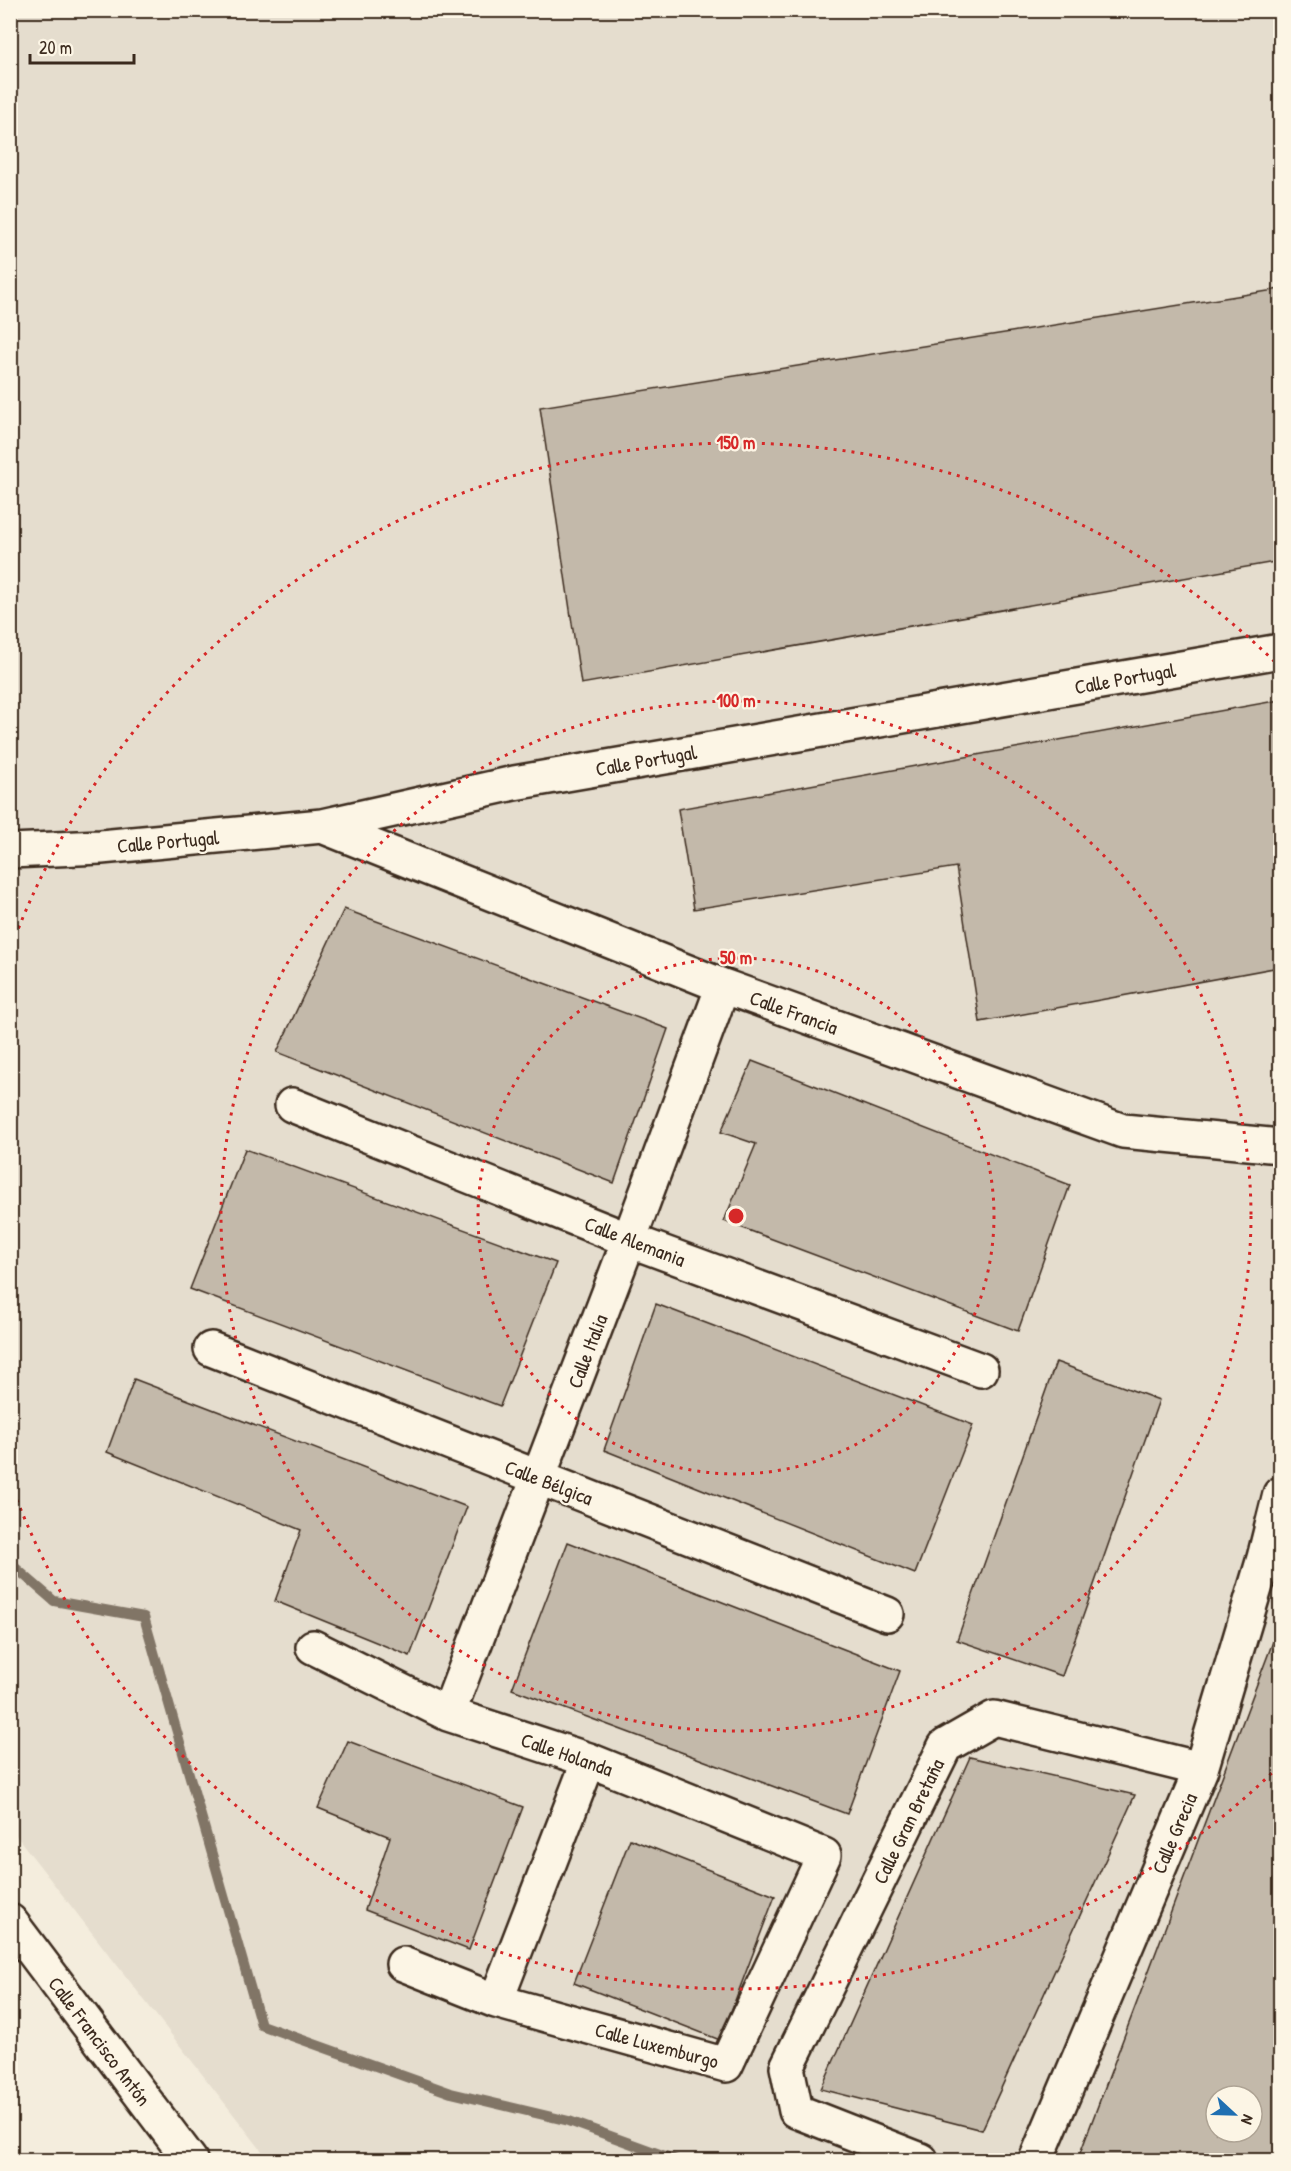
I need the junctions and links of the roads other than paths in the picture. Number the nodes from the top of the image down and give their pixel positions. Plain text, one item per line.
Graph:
1 (1281, 651) edge
2 (322, 826) junction
3 (10, 850) edge
4 (723, 987) junction
5 (292, 1105) dead end
6 (1281, 1146) edge
7 (629, 1240) junction
8 (211, 1350) dead end
9 (981, 1370) dead end
10 (539, 1478) junction
11 (1281, 1494) edge
12 (1272, 1561) edge
13 (887, 1614) dead end
14 (313, 1647) dead end
15 (448, 1714) junction
16 (589, 1760) junction
17 (1201, 1769) junction
18 (824, 1855) joint
19 (10, 1921) edge
20 (403, 1964) dead end
21 (496, 2001) junction
22 (190, 2160) edge
23 (921, 2160) edge
24 (1036, 2160) edge

1 - 2 street, Calle Portugal
2 - 3 street, Calle Portugal
2 - 4 street, Calle Francia
4 - 6 street, Calle Francia
4 - 7 street, Calle Italia
5 - 7 street, Calle Alemania
7 - 9 street, Calle Alemania
7 - 10 street, Calle Italia
8 - 10 street, Calle Bélgica
10 - 13 street, Calle Bélgica
10 - 15 street, Calle Italia
11 - 12 street, Calle Grecia
12 - 17 street, Calle Grecia
14 - 15 street, Calle Holanda
15 - 16 street, Calle Holanda
16 - 18 street, Calle Holanda
16 - 21 street
17 - 23 street, Calle Gran Bretaña
17 - 24 street, Calle Grecia
18 - 21 street, Calle Luxemburgo
19 - 22 street, Calle Francisco Antón
20 - 21 street, Calle Luxemburgo

